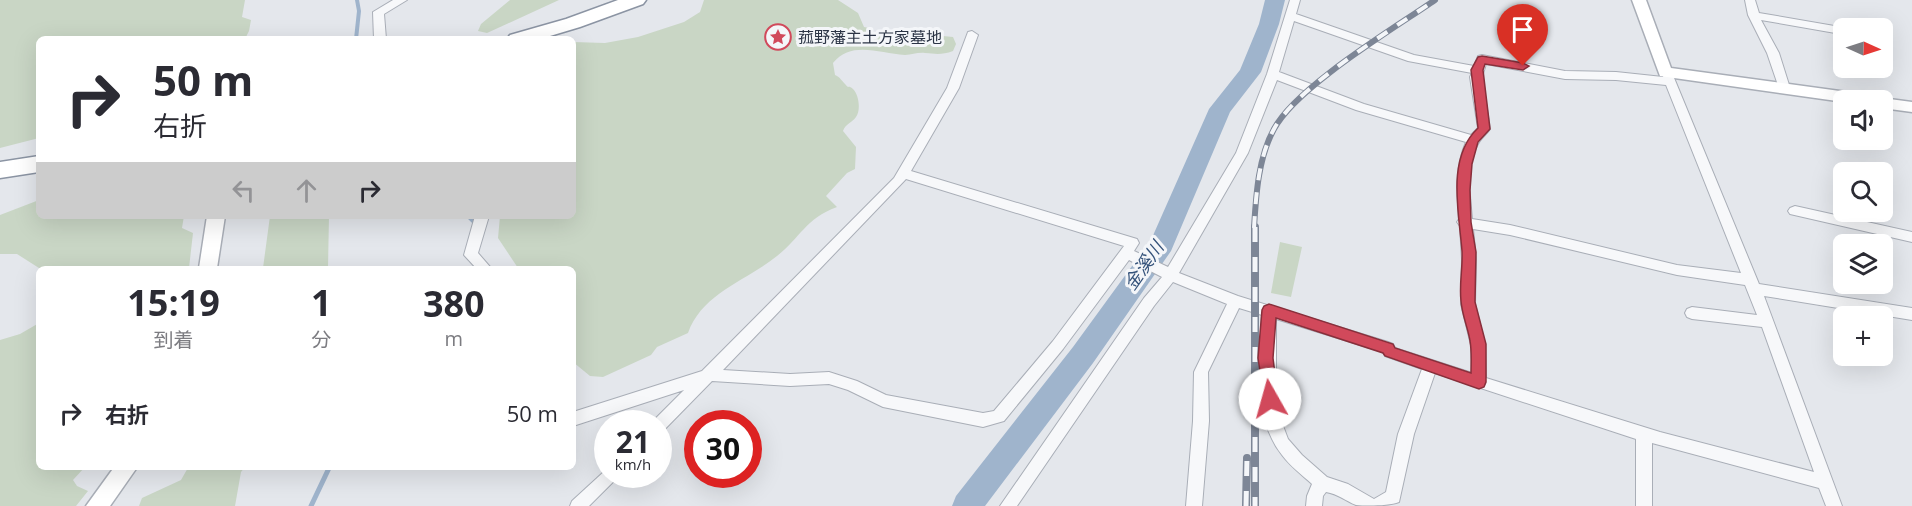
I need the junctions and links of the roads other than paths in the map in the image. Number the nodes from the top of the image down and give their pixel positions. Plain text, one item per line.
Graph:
1 (402, 0) edge
2 (636, 0) edge
3 (1295, 0) edge
4 (1639, 0) edge
5 (1750, 0) edge
6 (1753, 15) junction
7 (1291, 16) junction
8 (1833, 29) edge
9 (972, 35) dead end
10 (380, 36) edge
11 (528, 36) edge
12 (1477, 70) junction
13 (1273, 74) junction
14 (1668, 77) junction
15 (1784, 88) junction
16 (1833, 95) edge
17 (1893, 104) edge
18 (1912, 107) edge
19 (1473, 140) junction
20 (36, 164) edge
21 (0, 170) edge
22 (904, 174) junction
23 (1795, 211) dead end
24 (216, 219) edge
25 (481, 219) edge
26 (1464, 222) junction
27 (1912, 237) edge
28 (1129, 255) junction
29 (208, 266) edge
30 (482, 266) edge
31 (1168, 274) junction
32 (1752, 284) junction
33 (1235, 301) junction
34 (1269, 310) junction
35 (1692, 313) dead end
36 (1912, 314) edge
37 (1767, 322) junction
38 (1431, 366) junction
39 (710, 375) junction
40 (1479, 382) junction
41 (672, 412) edge
42 (576, 418) edge
43 (1644, 433) junction
44 (125, 470) edge
45 (1824, 482) junction
46 (1323, 484) junction
47 (596, 488) edge
48 (97, 506) edge
49 (578, 506) edge
50 (1008, 506) edge
51 (1194, 506) edge
52 (1314, 506) edge
53 (1373, 506) edge
54 (1644, 506) edge
55 (1834, 506) edge

1 - 10 street
2 - 11 highway
3 - 7 street
4 - 14 street
5 - 6 street
6 - 8 street
6 - 15 street
7 - 12 street
7 - 13 street
9 - 22 street
12 - 14 street
12 - 19 street
13 - 19 street
13 - 31 street
14 - 15 street
14 - 32 street
15 - 16 street
17 - 18 street
19 - 26 street
20 - 21 highway
22 - 28 street
22 - 39 street
23 - 27 street
24 - 29 street
25 - 30 street
26 - 32 street
26 - 40 street
28 - 31 street
28 - 39 street
31 - 33 street
31 - 50 street
32 - 36 street
32 - 37 street
33 - 34 street
33 - 51 street
34 - 38 street
34 - 46 street
35 - 37 street
37 - 45 street
38 - 40 street
38 - 53 street
39 - 41 street
39 - 42 street
40 - 43 street
43 - 45 street
43 - 54 street
44 - 48 street
45 - 55 street
46 - 52 street
46 - 53 street
47 - 49 street

